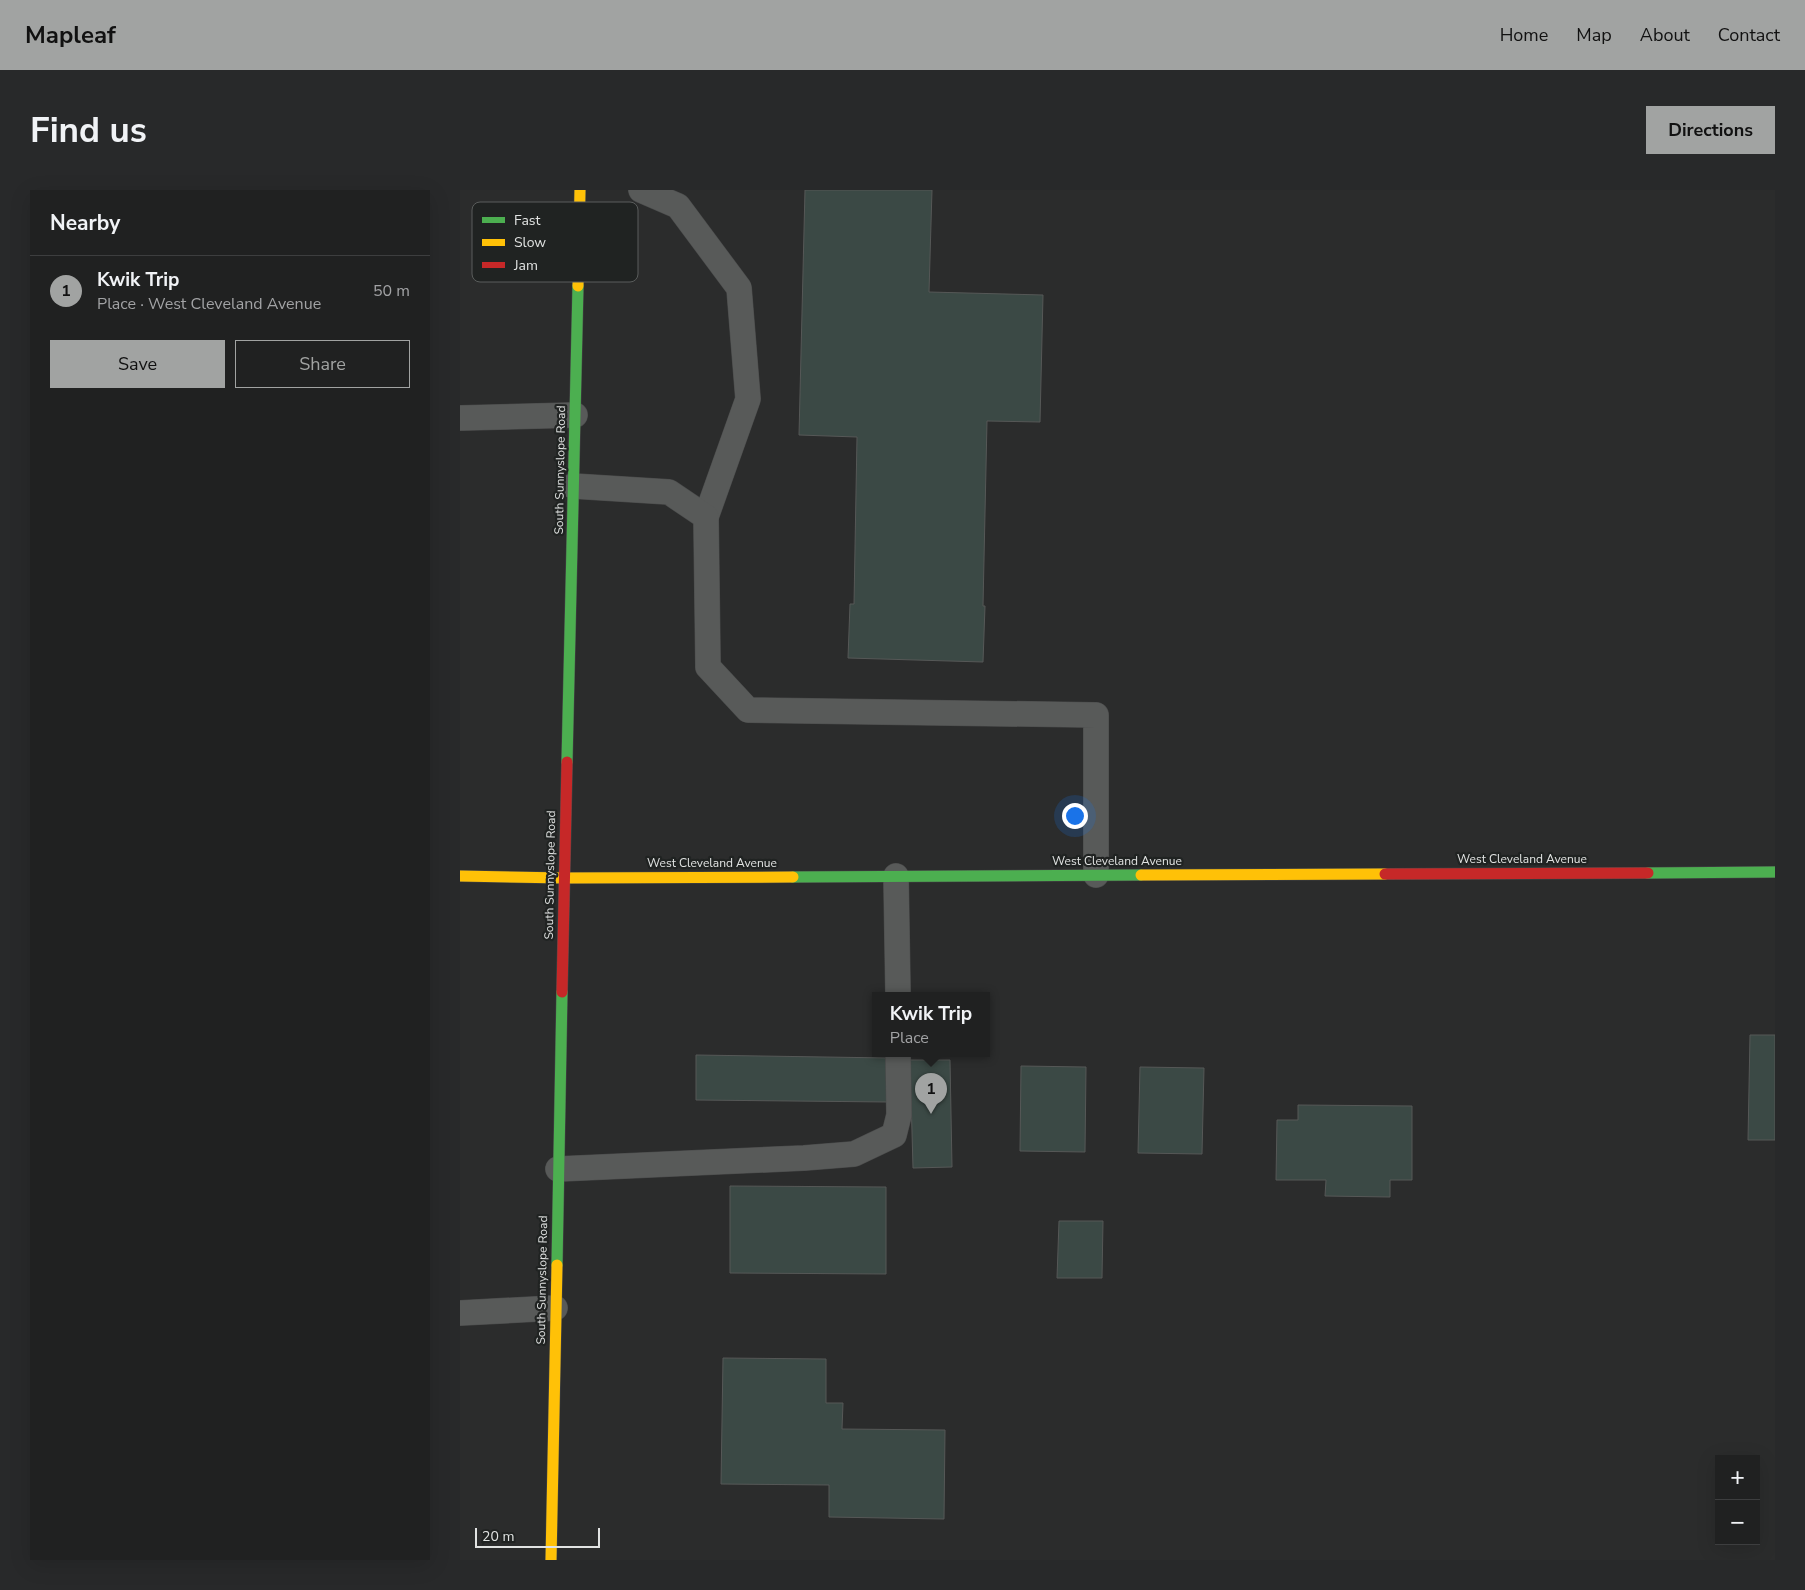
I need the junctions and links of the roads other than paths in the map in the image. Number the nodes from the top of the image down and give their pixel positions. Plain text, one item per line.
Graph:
1 (641, 190) edge
2 (578, 282) edge
3 (575, 415) junction
4 (460, 418) edge
5 (573, 486) junction
6 (706, 517) junction
7 (1775, 872) edge
8 (1096, 875) junction
9 (460, 876) edge
10 (896, 876) junction
11 (564, 878) junction
12 (898, 992) edge
13 (898, 1057) edge
14 (558, 1169) junction
15 (554, 1308) junction
16 (460, 1313) edge
17 (551, 1560) edge

1 - 6 lane
2 - 3 street, South Sunnyslope Road
3 - 4 lane
3 - 5 street, South Sunnyslope Road
5 - 6 lane
5 - 11 street, South Sunnyslope Road
6 - 8 lane
7 - 8 street, West Cleveland Avenue
8 - 10 street, West Cleveland Avenue
9 - 11 street, West Cleveland Avenue
10 - 11 street, West Cleveland Avenue
10 - 12 lane
11 - 14 street, South Sunnyslope Road
13 - 14 lane
14 - 15 street, South Sunnyslope Road
15 - 16 lane
15 - 17 street, South Sunnyslope Road

